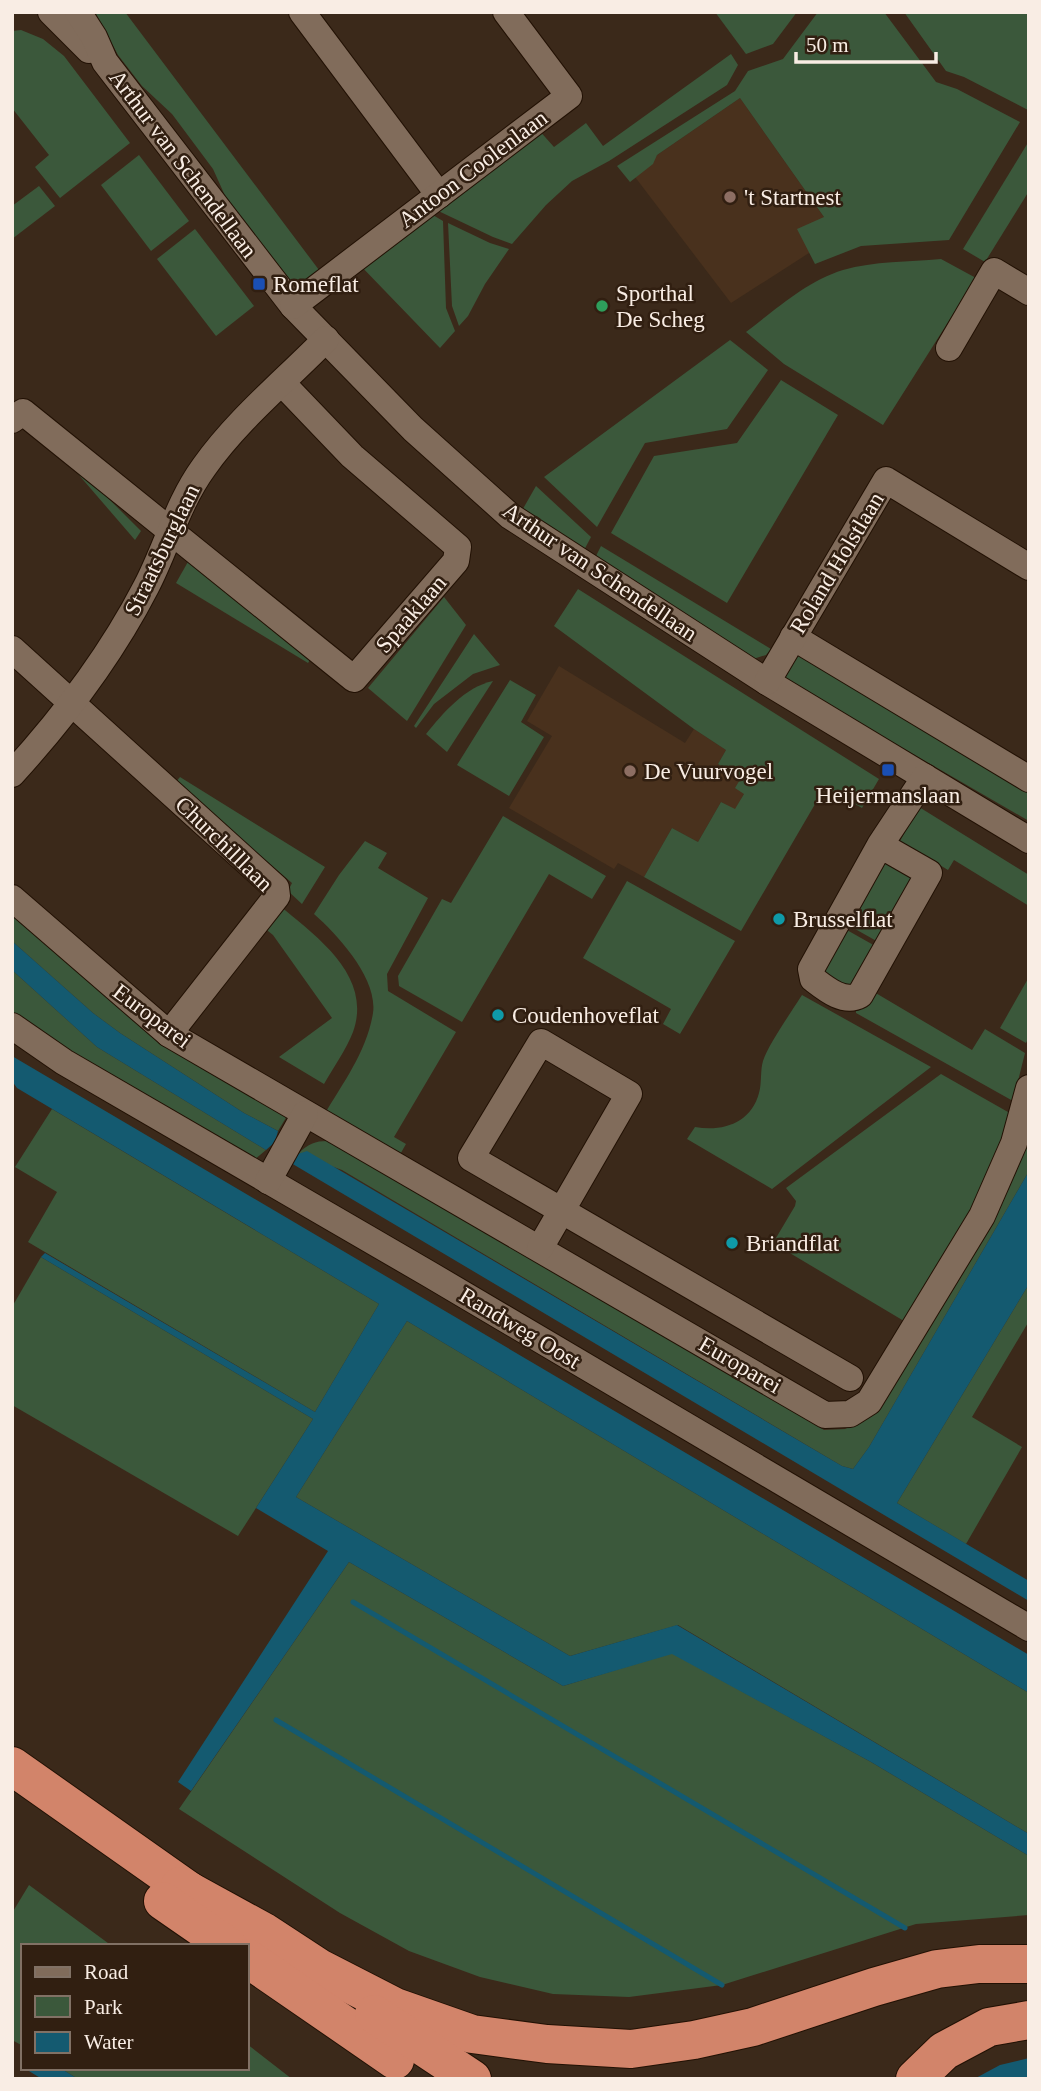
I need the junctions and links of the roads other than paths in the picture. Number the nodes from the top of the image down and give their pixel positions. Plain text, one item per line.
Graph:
1 (51, 12) edge
2 (78, 12) edge
3 (302, 12) edge
4 (506, 12) edge
5 (105, 62) junction
6 (439, 195) junction
7 (1029, 292) edge
8 (293, 306) junction
9 (326, 340) junction
10 (949, 348) dead end
11 (282, 384) junction
12 (16, 412) edge
13 (169, 531) junction
14 (1029, 567) edge
15 (793, 637) junction
16 (12, 649) edge
17 (767, 682) junction
18 (71, 704) junction
19 (12, 774) edge
20 (925, 777) junction
21 (1029, 779) edge
22 (1029, 839) edge
23 (880, 845) junction
24 (12, 898) edge
25 (12, 1026) edge
26 (169, 1034) junction
27 (1029, 1088) edge
28 (305, 1114) junction
29 (268, 1181) junction
30 (561, 1210) junction
31 (540, 1248) junction
32 (772, 1334) junction
33 (750, 1370) junction
34 (850, 1378) dead end
35 (1029, 1628) edge
36 (12, 1766) edge
37 (12, 1796) edge
38 (170, 1893) junction
39 (212, 1944) edge
40 (226, 1944) edge
41 (248, 1959) edge
42 (1029, 1964) edge
43 (248, 1975) edge
44 (1029, 2020) edge
45 (382, 2079) edge
46 (424, 2079) edge
47 (472, 2079) edge
48 (915, 2079) edge

1 - 5 street, Arthur van Schendellaan
2 - 5 street, Arthur van Schendellaan
3 - 6 street
4 - 6 street, Antoon Coolenlaan
5 - 8 street, Arthur van Schendellaan
6 - 8 street, Antoon Coolenlaan
7 - 10 street
8 - 9 street, Arthur van Schendellaan
9 - 11 street, Straatsburglaan
9 - 17 street, Arthur van Schendellaan
11 - 13 street, Straatsburglaan
11 - 13 street, Spaaklaan
12 - 13 street, Spaaklaan
13 - 18 street, Straatsburglaan
14 - 15 street, Roland Holstlaan
15 - 17 street, Roland Holstlaan
15 - 21 street
16 - 18 street
17 - 20 street, Arthur van Schendellaan
18 - 19 street, Straatsburglaan
18 - 26 street, Churchilllaan
20 - 22 street, Arthur van Schendellaan
20 - 23 street
23 - 23 street
24 - 26 street, Europarei
25 - 29 street, Randweg Oost
26 - 28 street, Europarei
27 - 33 street, Europarei
28 - 29 street
28 - 31 street, Europarei
29 - 35 street, Randweg Oost
30 - 30 street
30 - 31 street
30 - 32 street
31 - 33 street, Europarei
32 - 33 street
32 - 34 street
36 - 38 highway
37 - 38 highway
38 - 39 highway
38 - 40 highway
38 - 42 highway
38 - 47 highway
41 - 46 highway
43 - 45 highway
44 - 48 highway

